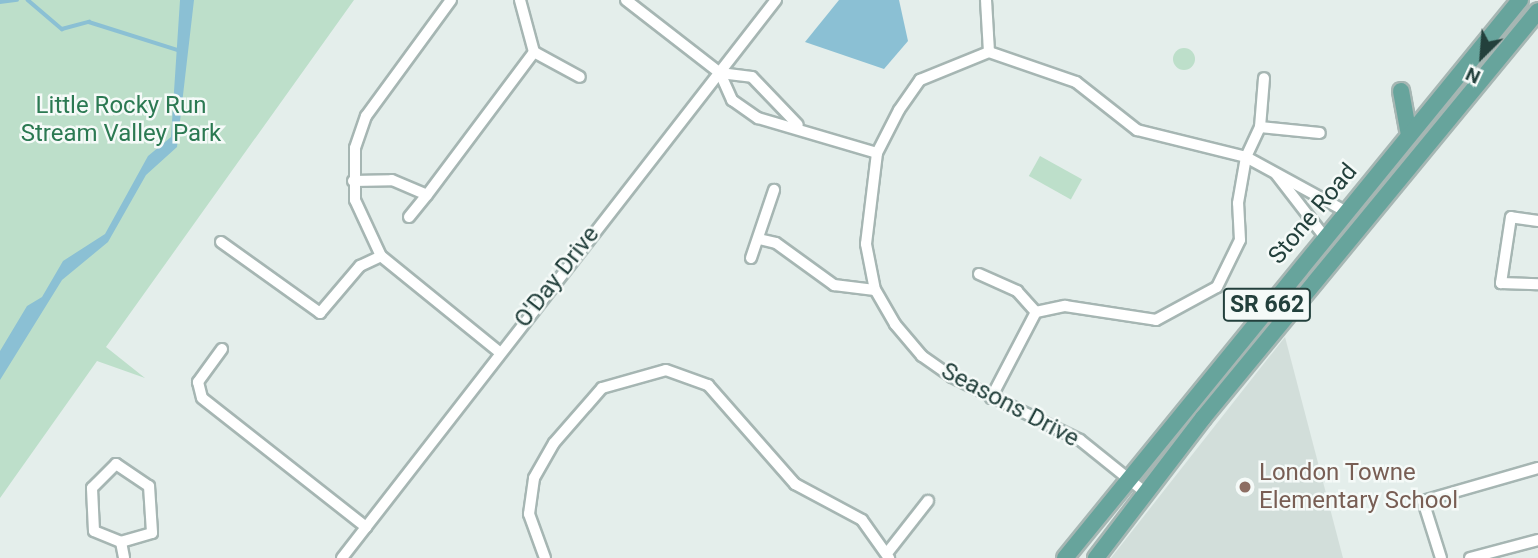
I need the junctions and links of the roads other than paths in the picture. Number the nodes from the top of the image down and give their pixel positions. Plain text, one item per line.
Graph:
1 (451, 0) edge
2 (520, 0) edge
3 (626, 0) edge
4 (776, 0) edge
5 (986, 0) edge
6 (1520, 0) edge
7 (1538, 11) edge
8 (534, 52) junction
9 (989, 52) junction
10 (720, 73) junction
11 (580, 77) dead end
12 (1264, 78) dead end
13 (1401, 91) dead end
14 (798, 125) junction
15 (1260, 127) junction
16 (1320, 133) dead end
17 (1409, 135) junction
18 (877, 153) junction
19 (1246, 157) junction
20 (1274, 171) junction
21 (354, 181) junction
22 (774, 190) dead end
23 (427, 195) junction
24 (1345, 211) junction
25 (409, 217) dead end
26 (1538, 221) edge
27 (1324, 236) junction
28 (760, 239) junction
29 (220, 242) dead end
30 (381, 256) junction
31 (751, 258) dead end
32 (979, 274) dead end
33 (1538, 284) edge
34 (875, 290) junction
35 (1036, 312) junction
36 (222, 349) dead end
37 (498, 351) junction
38 (991, 398) junction
39 (1538, 468) edge
40 (1128, 477) junction
41 (1146, 493) junction
42 (928, 501) dead end
43 (366, 527) junction
44 (1538, 540) edge
45 (121, 542) junction
46 (889, 555) edge
47 (124, 558) edge
48 (342, 558) edge
49 (545, 558) edge
50 (1065, 558) edge
51 (1096, 558) edge
52 (1441, 558) edge
53 (1470, 558) edge

1 - 21 street
2 - 8 street
3 - 10 street
4 - 10 street, O'Day Drive
5 - 9 street
6 - 17 main road, Stone Road / SR 662
7 - 41 main road, Stone Road / SR 662
8 - 11 street
8 - 23 street
9 - 18 street, Seasons Drive
9 - 19 street
10 - 14 street
10 - 14 street
10 - 37 street, O'Day Drive
12 - 15 street
13 - 17 main road
14 - 18 street
15 - 16 street
15 - 19 street
17 - 24 main road, Stone Road / SR 662
18 - 34 street, Seasons Drive
19 - 20 street
19 - 35 street
20 - 24 street
20 - 27 street
21 - 23 street
21 - 30 street
22 - 28 street
23 - 25 street
24 - 27 main road, Stone Road / SR 662
26 - 33 street
27 - 40 main road, Stone Road / SR 662
28 - 31 street
28 - 34 street
29 - 30 street
30 - 37 street
32 - 35 street
34 - 38 street, Seasons Drive
35 - 38 street
36 - 43 street
37 - 43 street, O'Day Drive
38 - 40 street, Seasons Drive
39 - 52 street
40 - 41 street, Seasons Drive
40 - 50 main road, Stone Road / SR 662
41 - 51 main road, Stone Road / SR 662
42 - 46 street
43 - 48 street, O'Day Drive
44 - 53 street
45 - 45 street
45 - 47 street
46 - 49 street

